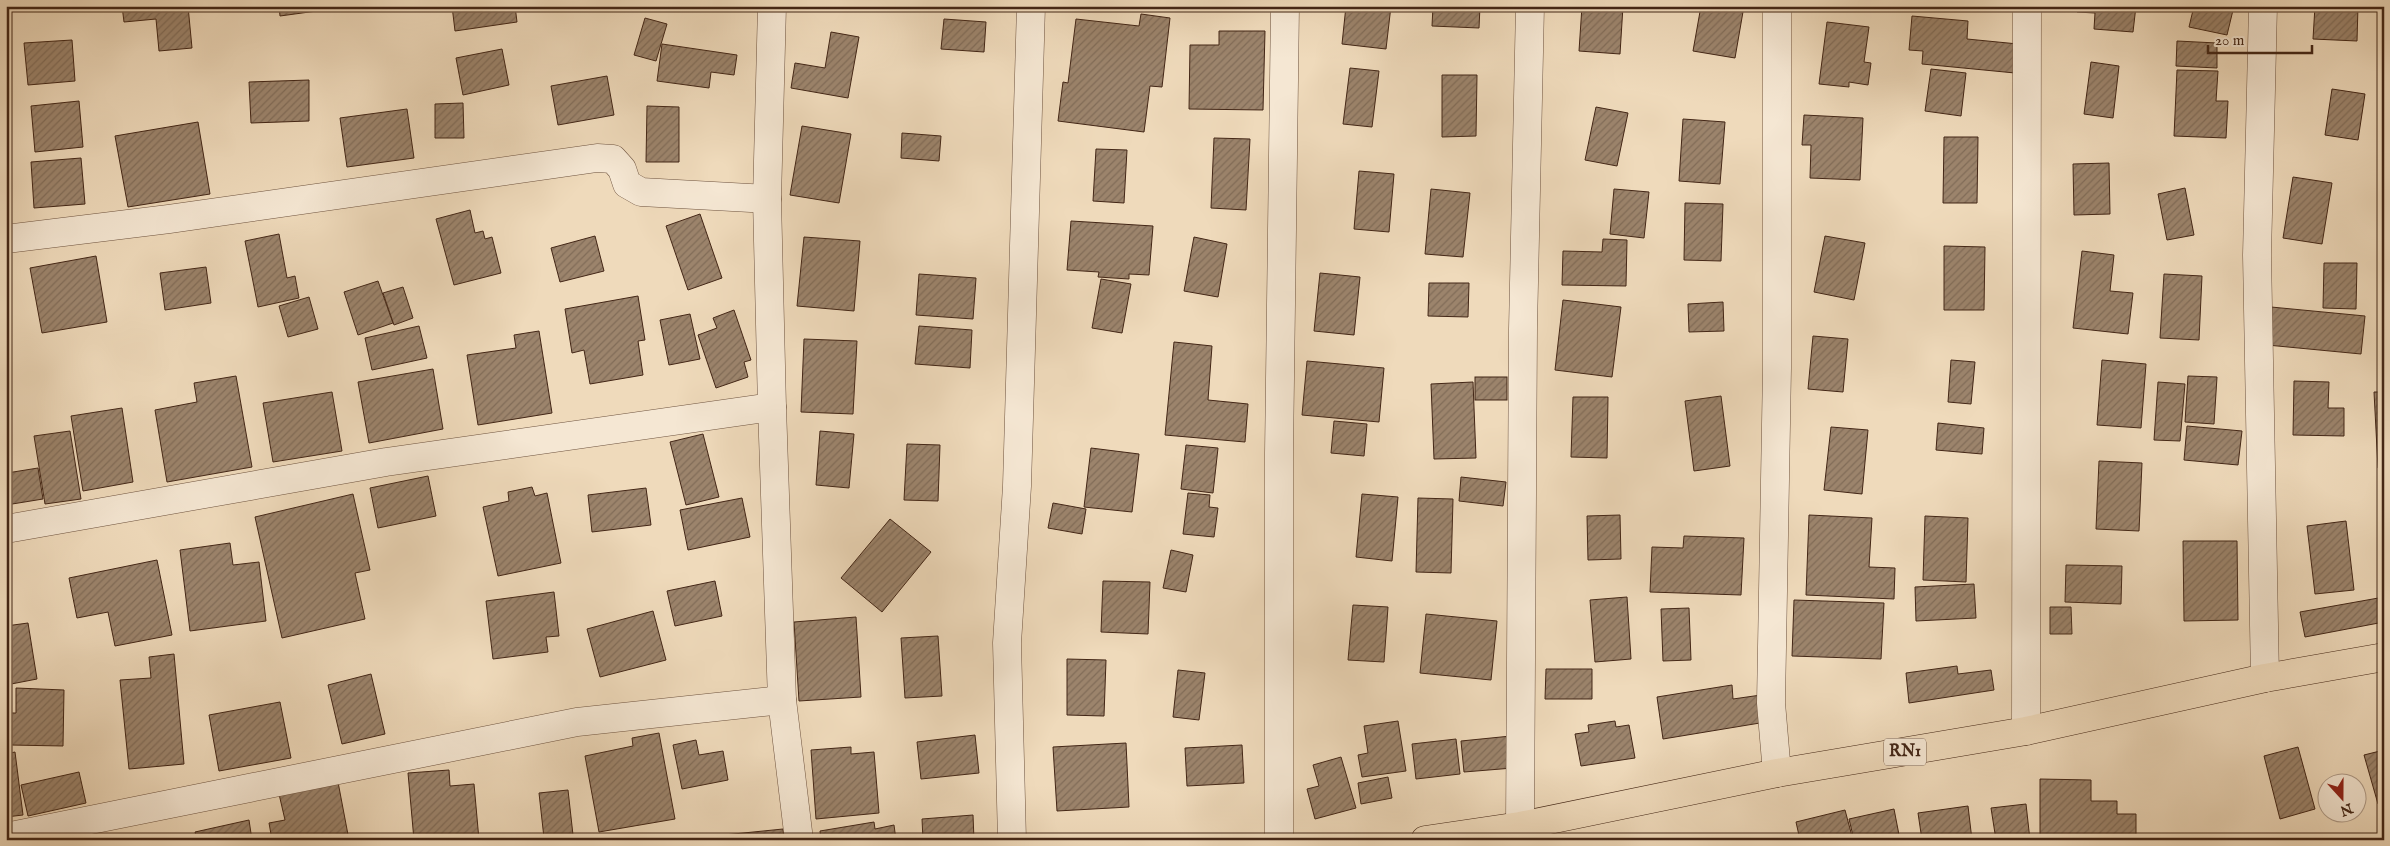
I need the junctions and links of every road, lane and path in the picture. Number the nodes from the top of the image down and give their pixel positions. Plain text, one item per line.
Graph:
1 (772, 6) edge
2 (1031, 6) edge
3 (1285, 6) edge
4 (1530, 6) edge
5 (1777, 6) edge
6 (2027, 6) edge
7 (2263, 6) edge
8 (767, 198) junction
9 (6, 239) edge
10 (772, 407) junction
11 (6, 529) edge
12 (2384, 657) edge
13 (2265, 678) junction
14 (782, 700) junction
15 (2026, 731) junction
16 (1777, 773) junction
17 (1520, 826) junction
18 (6, 837) edge
19 (798, 840) edge
20 (1012, 840) edge
21 (1279, 840) edge
22 (1425, 840) edge

1 - 8 street
2 - 20 street
3 - 21 street
4 - 17 street
5 - 16 street
6 - 15 street
7 - 13 street
8 - 9 street
8 - 10 street
10 - 11 street
10 - 14 street
12 - 13 highway, RN1
13 - 15 highway, RN1
14 - 18 street
14 - 19 street
15 - 16 highway, RN1
16 - 17 highway, RN1
17 - 22 highway, RN1

